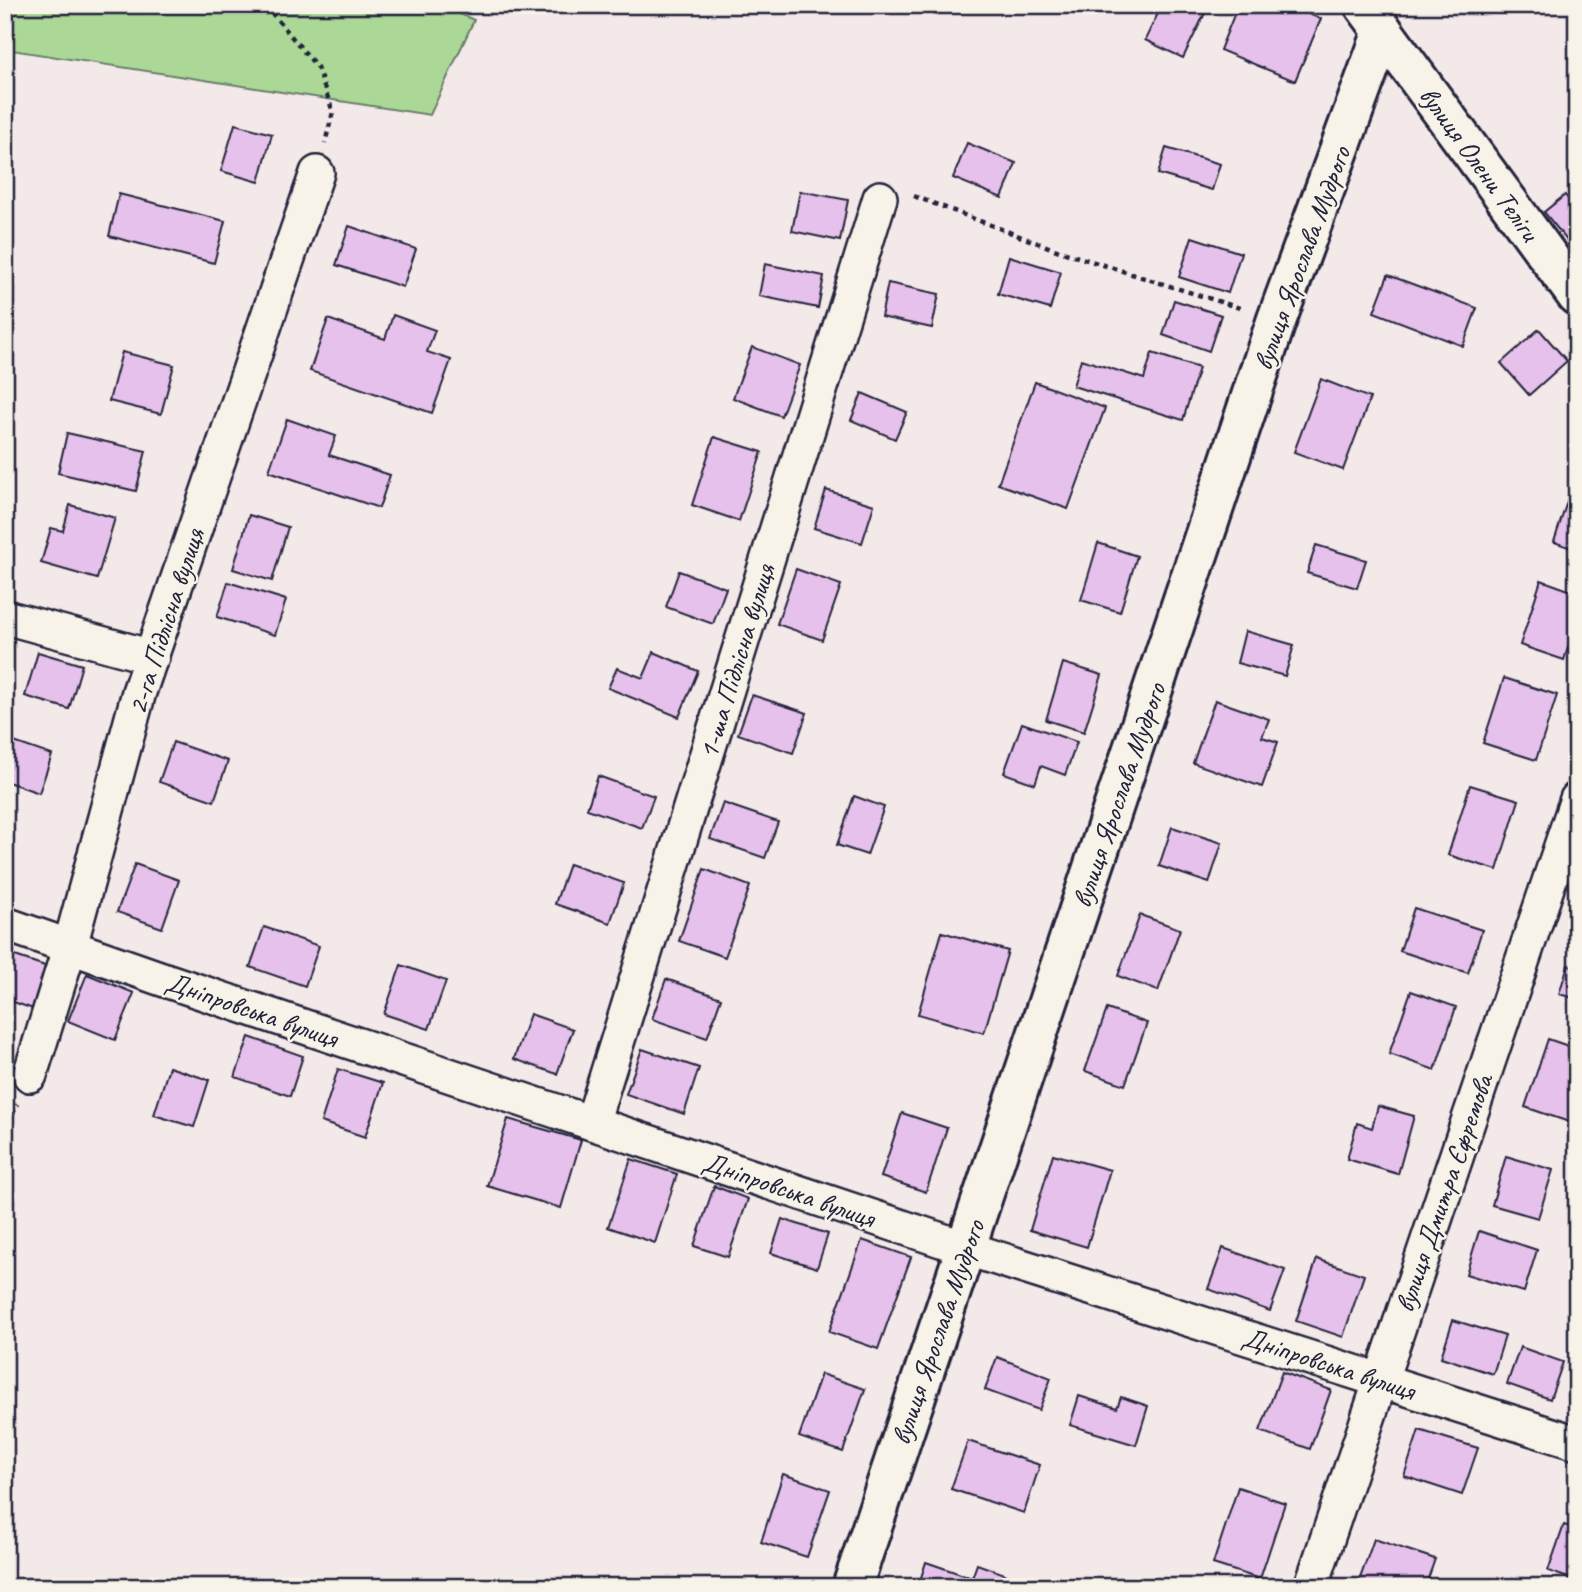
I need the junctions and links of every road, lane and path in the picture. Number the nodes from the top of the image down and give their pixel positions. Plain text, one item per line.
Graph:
1 (265, 5) edge
2 (1379, 14) edge
3 (317, 173) joint
4 (880, 198) joint
5 (1577, 296) edge
6 (1278, 319) junction
7 (5, 617) edge
8 (152, 657) junction
9 (1577, 799) edge
10 (5, 924) edge
11 (70, 946) junction
12 (30, 1075) dead end
13 (592, 1124) junction
14 (965, 1248) junction
15 (1380, 1379) junction
16 (1577, 1443) edge
17 (852, 1587) edge
18 (1311, 1587) edge

1 - 3 path
2 - 5 street, вулиця Олени Теліги
2 - 6 street, вулиця Ярослава Мудрого
3 - 8 street, 2-га Підлісна вулиця
4 - 6 path
4 - 13 street, 1-ша Підлісна вулиця
6 - 14 street, вулиця Ярослава Мудрого
7 - 8 street
8 - 11 street, 2-га Підлісна вулиця
9 - 15 street, вулиця Дмитра Єфремова
10 - 11 street, Дніпровська вулиця
11 - 12 street, 2-га Підлісна вулиця
11 - 13 street, Дніпровська вулиця
13 - 14 street, Дніпровська вулиця
14 - 15 street, Дніпровська вулиця
14 - 17 street, вулиця Ярослава Мудрого
15 - 16 street, Дніпровська вулиця
15 - 18 street, вулиця Дмитра Єфремова

